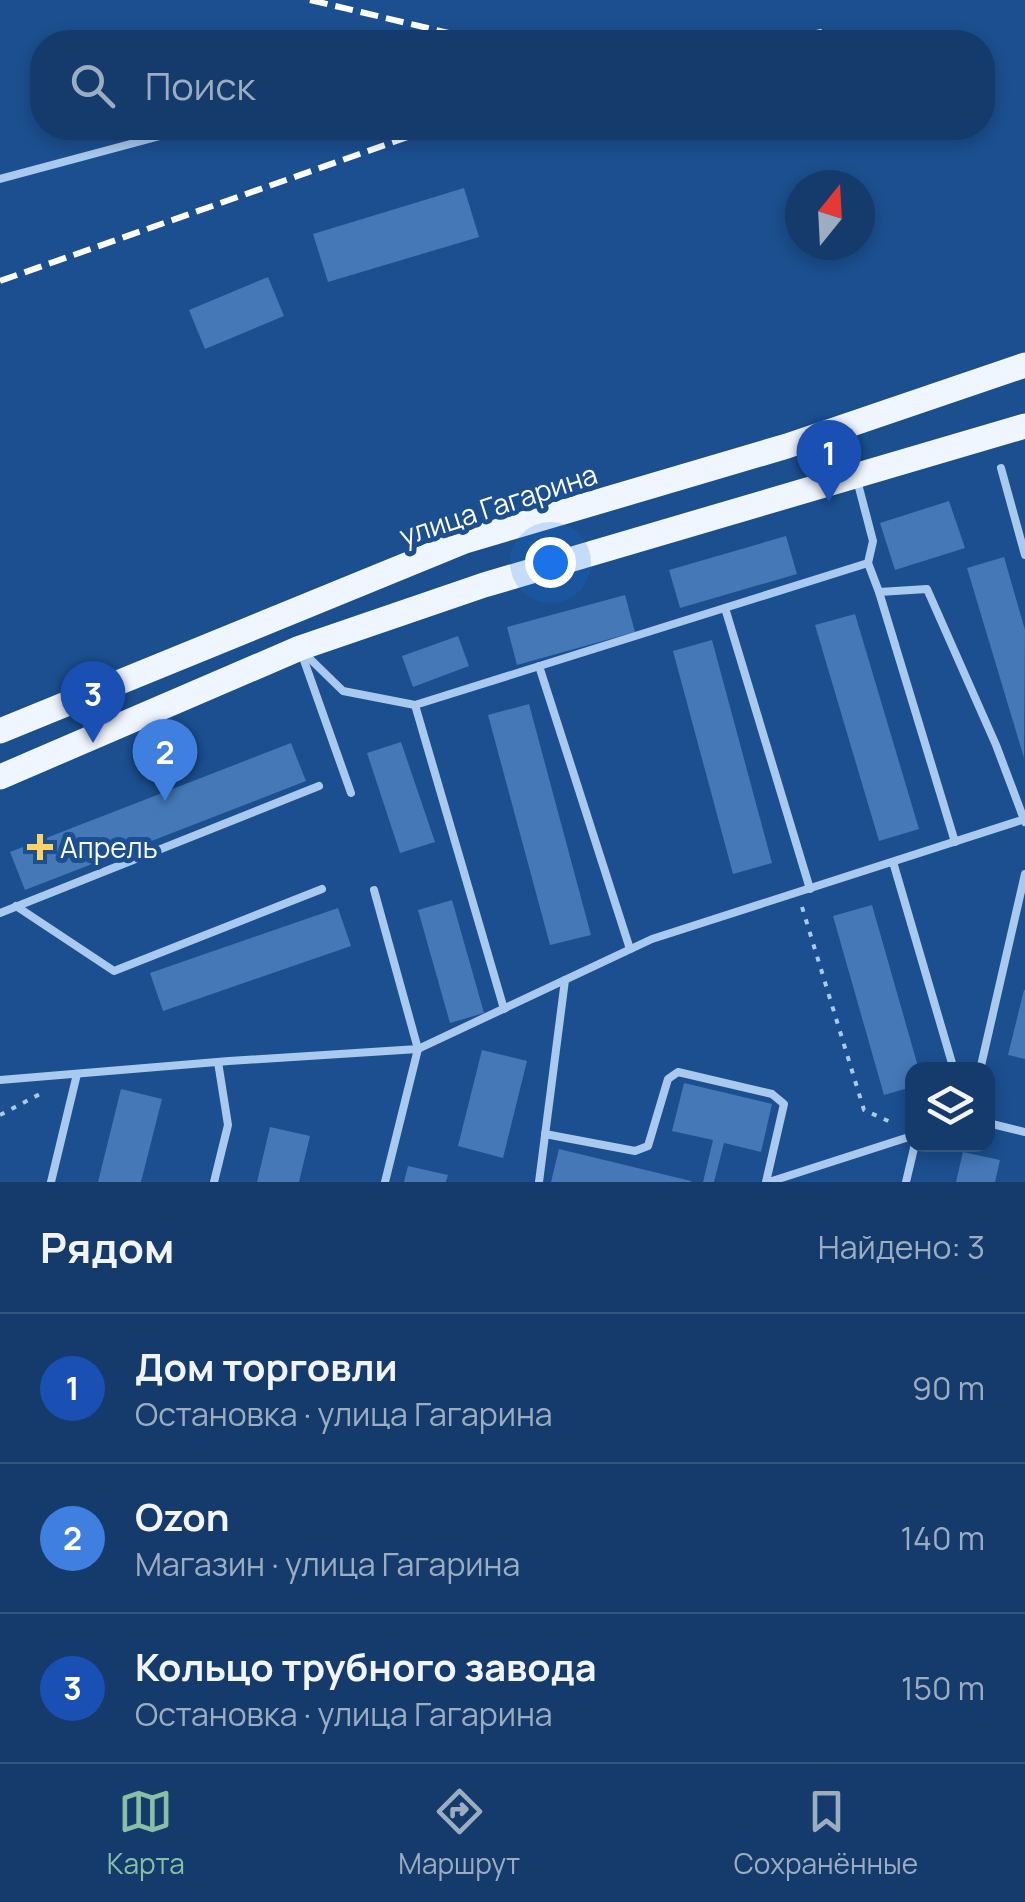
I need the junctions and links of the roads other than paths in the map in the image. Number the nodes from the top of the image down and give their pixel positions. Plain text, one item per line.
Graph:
1 (145, 140) edge
2 (0, 179) edge
3 (1025, 365) edge
4 (1025, 426) edge
5 (1001, 468) dead end
6 (856, 475) junction
7 (1022, 532) edge
8 (1025, 555) edge
9 (868, 563) junction
10 (879, 592) junction
11 (725, 608) junction
12 (300, 648) junction
13 (539, 666) junction
14 (415, 705) junction
15 (0, 730) edge
16 (0, 778) edge
17 (319, 786) dead end
18 (351, 792) dead end
19 (1025, 820) edge
20 (955, 842) junction
21 (892, 862) junction
22 (1025, 874) edge
23 (810, 888) junction
24 (322, 890) dead end
25 (374, 890) dead end
26 (16, 906) junction
27 (0, 913) edge
28 (630, 950) junction
29 (564, 980) junction
30 (504, 1009) junction
31 (418, 1049) junction
32 (218, 1062) junction
33 (952, 1062) edge
34 (982, 1062) edge
35 (77, 1074) junction
36 (0, 1080) edge
37 (995, 1125) edge
38 (1025, 1132) edge
39 (545, 1134) junction
40 (905, 1138) edge
41 (913, 1152) edge
42 (51, 1182) edge
43 (214, 1182) edge
44 (385, 1182) edge
45 (539, 1182) edge
46 (767, 1182) edge
47 (906, 1182) edge

1 - 2 lane
3 - 15 main road, улица Гагарина
4 - 6 main road
5 - 7 lane
6 - 9 lane
6 - 12 main road
7 - 8 lane
9 - 10 lane
9 - 11 lane
10 - 19 lane
10 - 20 lane
11 - 13 lane
11 - 23 lane
12 - 14 lane
12 - 16 main road
12 - 18 lane
13 - 14 lane
13 - 28 lane
14 - 30 lane
17 - 26 lane
19 - 20 lane
20 - 21 lane
21 - 23 lane
21 - 33 lane
22 - 34 lane
23 - 28 lane
24 - 26 lane
25 - 31 lane
26 - 27 lane
28 - 29 lane
29 - 30 lane
29 - 39 lane
30 - 31 lane
31 - 32 lane
31 - 44 lane
32 - 35 lane
32 - 43 lane
35 - 36 lane
35 - 42 lane
37 - 38 lane
39 - 45 lane
39 - 46 lane
40 - 46 lane
41 - 47 lane

